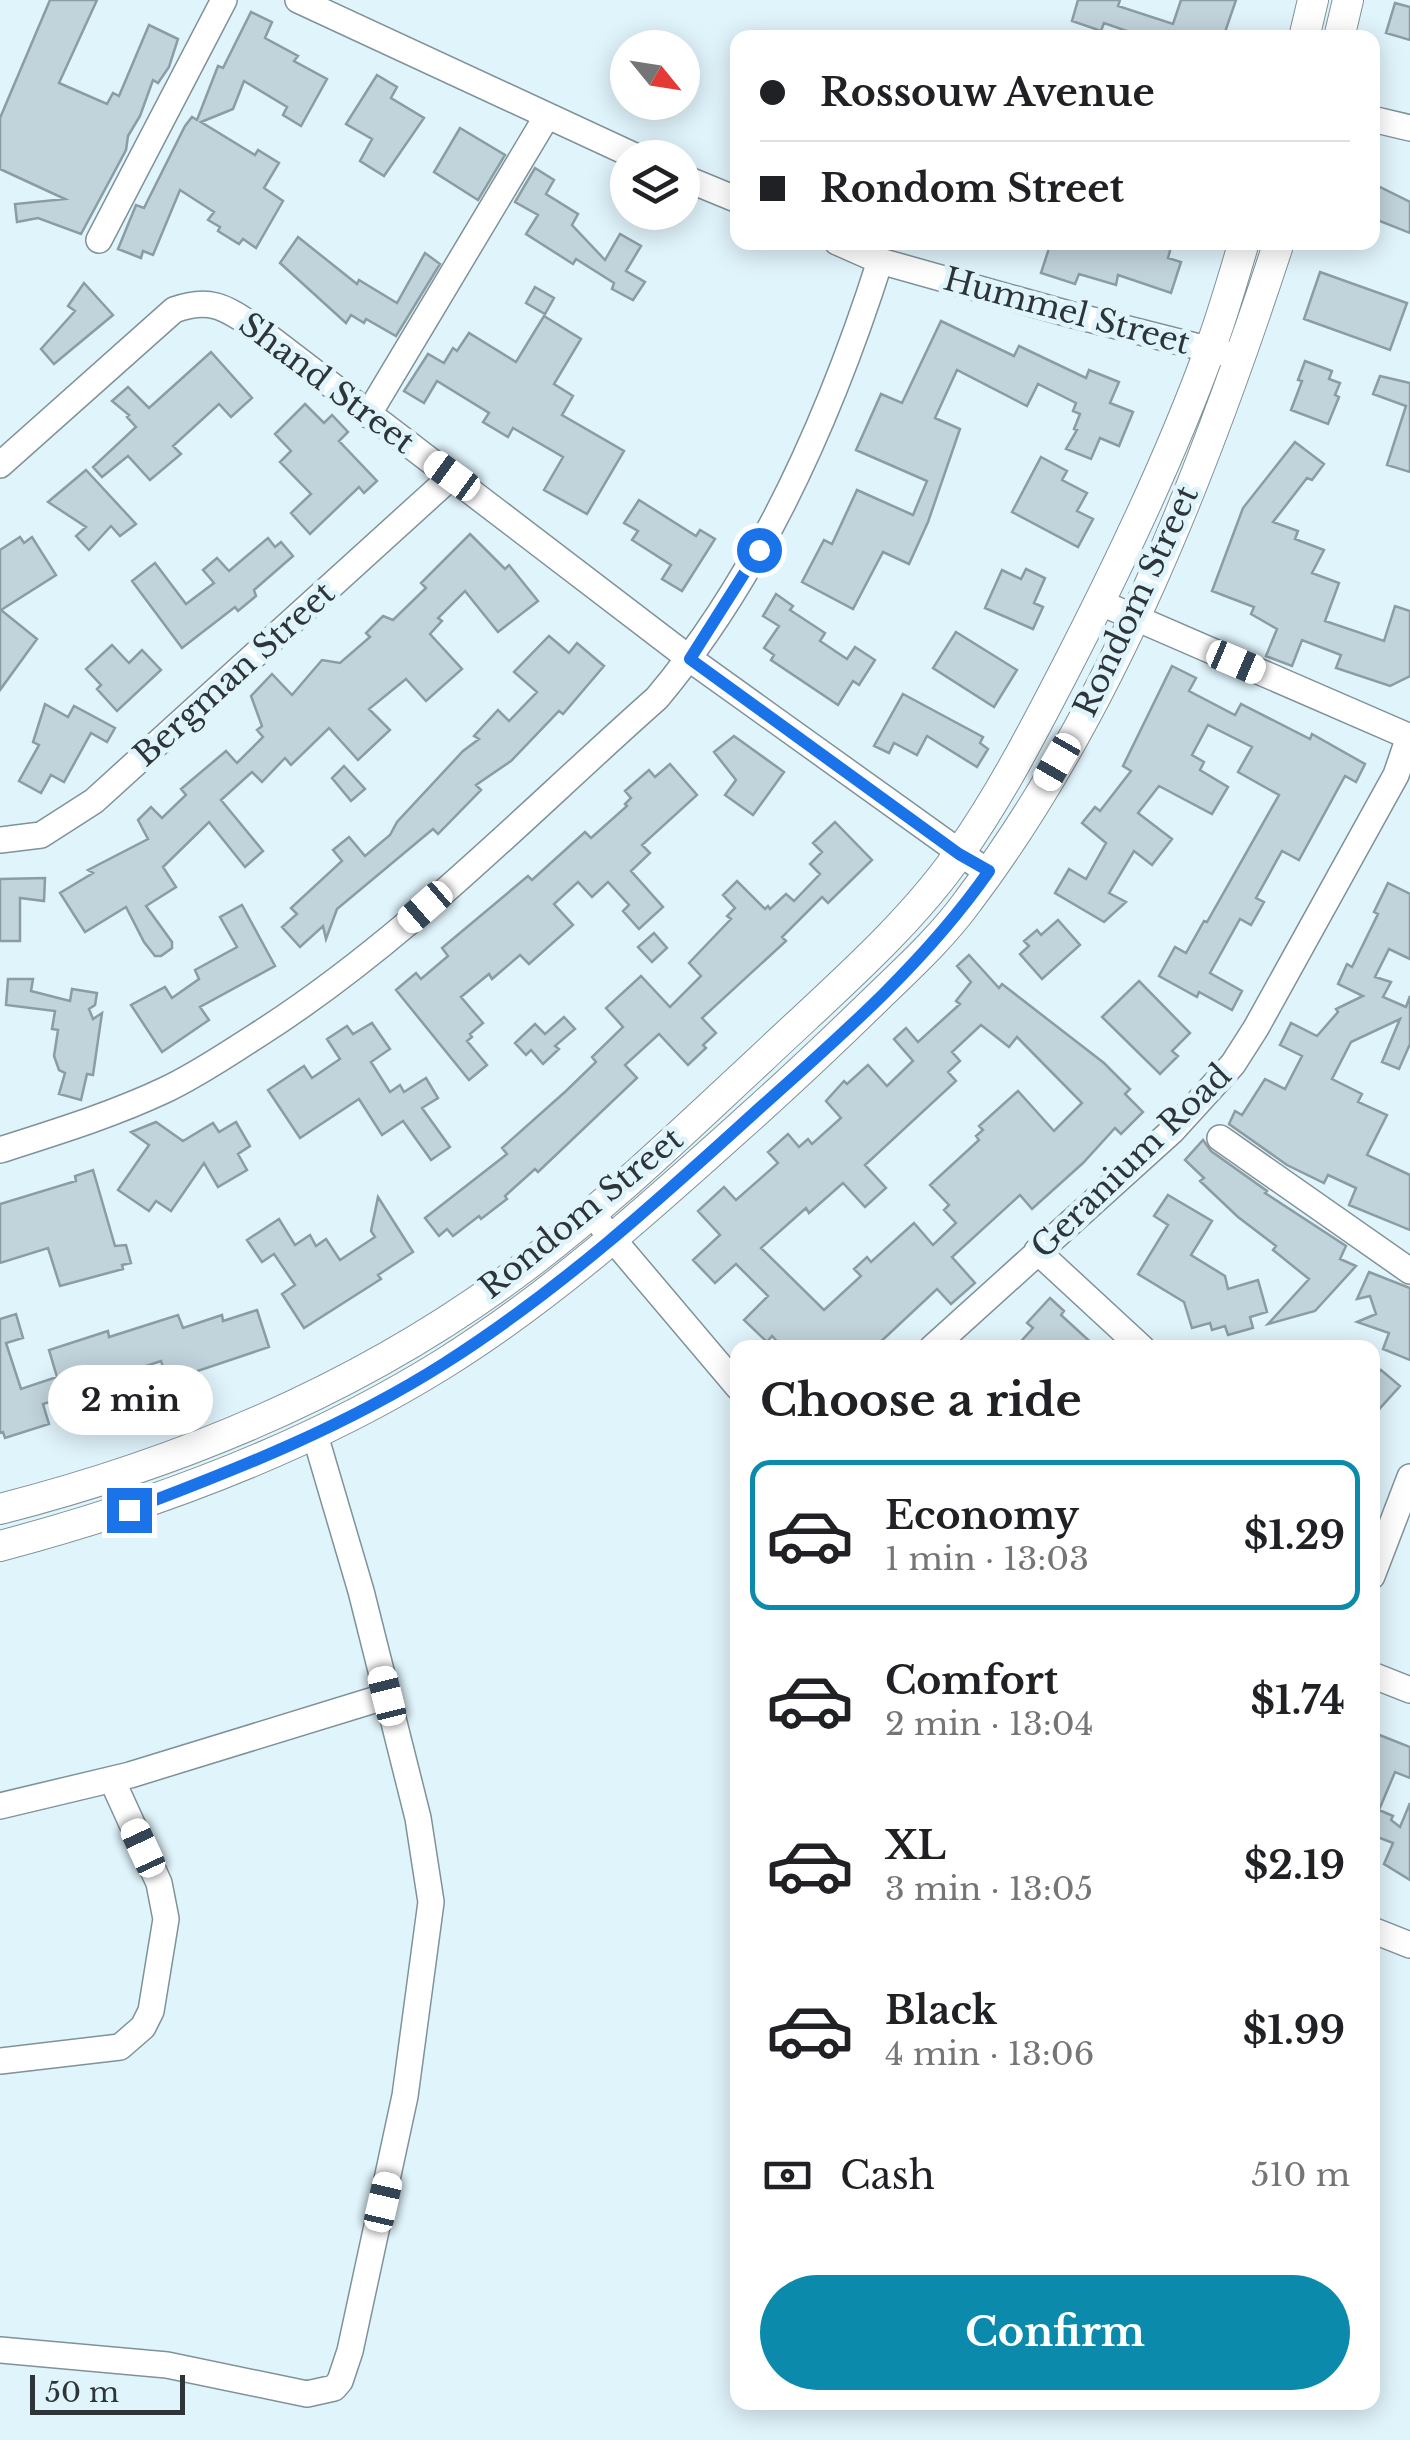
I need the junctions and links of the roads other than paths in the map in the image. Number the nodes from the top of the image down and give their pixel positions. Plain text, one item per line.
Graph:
1 (224, 0) edge
2 (298, 0) edge
3 (1313, 0) edge
4 (1348, 0) edge
5 (1306, 30) edge
6 (1342, 30) edge
7 (547, 116) junction
8 (1380, 120) edge
9 (1410, 128) edge
10 (610, 145) edge
11 (700, 184) edge
12 (730, 197) edge
13 (100, 240) dead end
14 (855, 250) edge
15 (1241, 250) edge
16 (1276, 250) edge
17 (880, 261) junction
18 (1210, 349) junction
19 (1241, 359) junction
20 (368, 415) junction
21 (0, 465) edge
22 (452, 476) junction
23 (1100, 602) junction
24 (1133, 617) junction
25 (690, 659) junction
26 (1410, 737) edge
27 (0, 840) edge
28 (959, 854) junction
29 (989, 871) junction
30 (1220, 1138) dead end
31 (0, 1150) edge
32 (590, 1213) junction
33 (613, 1238) junction
34 (1037, 1251) junction
35 (1410, 1272) edge
36 (941, 1340) edge
37 (1133, 1340) edge
38 (730, 1377) edge
39 (314, 1435) junction
40 (1410, 1477) edge
41 (0, 1509) edge
42 (1380, 1538) edge
43 (0, 1546) edge
44 (1380, 1678) edge
45 (1410, 1690) edge
46 (387, 1696) junction
47 (112, 1780) junction
48 (0, 1806) edge
49 (1380, 1933) edge
50 (1410, 1945) edge
51 (0, 2061) edge
52 (0, 2350) edge

1 - 13 street
2 - 7 street
3 - 5 street
4 - 6 street
7 - 10 street
7 - 20 street
8 - 9 street
11 - 12 street
14 - 17 street, Hummel Street
15 - 18 street, Rondom Street
16 - 19 street, Rondom Street
17 - 18 street, Hummel Street
17 - 25 street
18 - 19 street, Hummel Street
18 - 23 street, Rondom Street
19 - 24 street, Rondom Street
20 - 21 street, Shand Street
20 - 22 street, Shand Street
22 - 25 street, Shand Street
22 - 27 street, Bergman Street
23 - 24 street
23 - 28 street, Rondom Street
24 - 26 street
24 - 29 street, Rondom Street
25 - 28 street, Shand Street
25 - 31 street
26 - 34 street, Geranium Road
28 - 29 street, Shand Street
28 - 32 street, Rondom Street
29 - 33 street, Rondom Street
30 - 35 street
32 - 33 street
32 - 41 street, Rondom Street
33 - 38 street
33 - 39 street, Rondom Street
34 - 36 street, Geranium Road
34 - 37 street
39 - 43 street, Rondom Street
39 - 46 street
40 - 42 street
44 - 45 street
46 - 47 street
46 - 52 street
47 - 48 street
47 - 51 street
49 - 50 street

